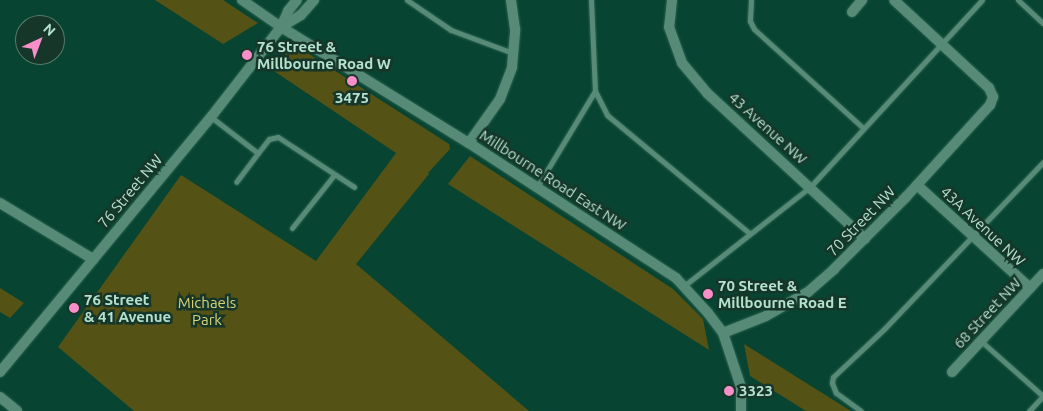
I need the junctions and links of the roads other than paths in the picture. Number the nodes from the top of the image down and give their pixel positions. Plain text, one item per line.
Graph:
1 (242, 0) edge
2 (297, 0) edge
3 (314, 0) edge
4 (407, 0) edge
5 (511, 0) edge
6 (591, 0) edge
7 (672, 0) edge
8 (751, 0) edge
9 (862, 0) edge
10 (894, 0) edge
11 (982, 0) edge
12 (1018, 0) edge
13 (852, 12) dead end
14 (1043, 23) edge
15 (281, 27) junction
16 (942, 44) junction
17 (513, 53) junction
18 (595, 91) junction
19 (211, 117) junction
20 (863, 128) junction
21 (469, 143) junction
22 (258, 153) junction
23 (1043, 162) edge
24 (334, 175) junction
25 (236, 182) dead end
26 (917, 185) junction
27 (354, 187) dead end
28 (536, 187) junction
29 (810, 187) junction
30 (0, 203) edge
31 (292, 228) dead end
32 (749, 233) junction
33 (973, 237) junction
34 (865, 239) junction
35 (93, 259) junction
36 (1043, 274) edge
37 (685, 285) junction
38 (1030, 288) junction
39 (723, 333) junction
40 (981, 341) junction
41 (0, 372) edge
42 (952, 372) dead end
43 (0, 396) edge
44 (1043, 396) edge
45 (17, 411) edge
46 (741, 411) edge
47 (861, 411) edge
48 (1029, 411) edge

1 - 15 street, Millbourne Road East NW
2 - 15 street, 76 Street NW
3 - 15 street, 76 Street NW
4 - 17 lane
5 - 17 street
6 - 18 lane
7 - 29 street, 43 Avenue NW
8 - 20 lane
9 - 13 street
10 - 16 street
11 - 16 lane
12 - 14 lane
15 - 19 street, 76 Street NW
15 - 21 street, Millbourne Road East NW
16 - 20 lane
16 - 26 street, 70 Street NW
17 - 21 street
18 - 28 lane
18 - 32 lane
19 - 22 lane
19 - 35 street, 76 Street NW
20 - 29 lane
21 - 28 street, Millbourne Road East NW
22 - 24 lane
22 - 25 lane
23 - 33 lane
24 - 27 lane
24 - 31 lane
26 - 33 street, 43A Avenue NW
26 - 34 street, 70 Street NW
28 - 37 street, Millbourne Road East NW
29 - 32 lane
29 - 34 street, 43 Avenue NW
30 - 35 street
32 - 37 lane
33 - 38 street, 43A Avenue NW
33 - 47 lane
34 - 39 street, 70 Street NW
35 - 41 street, 76 Street NW
36 - 38 street, 68 Street NW
37 - 39 street, Millbourne Road East NW
38 - 40 street, 68 Street NW
39 - 46 street, Millbourne Road East NW
40 - 42 street, 68 Street NW
40 - 44 lane
43 - 45 street
44 - 48 lane

